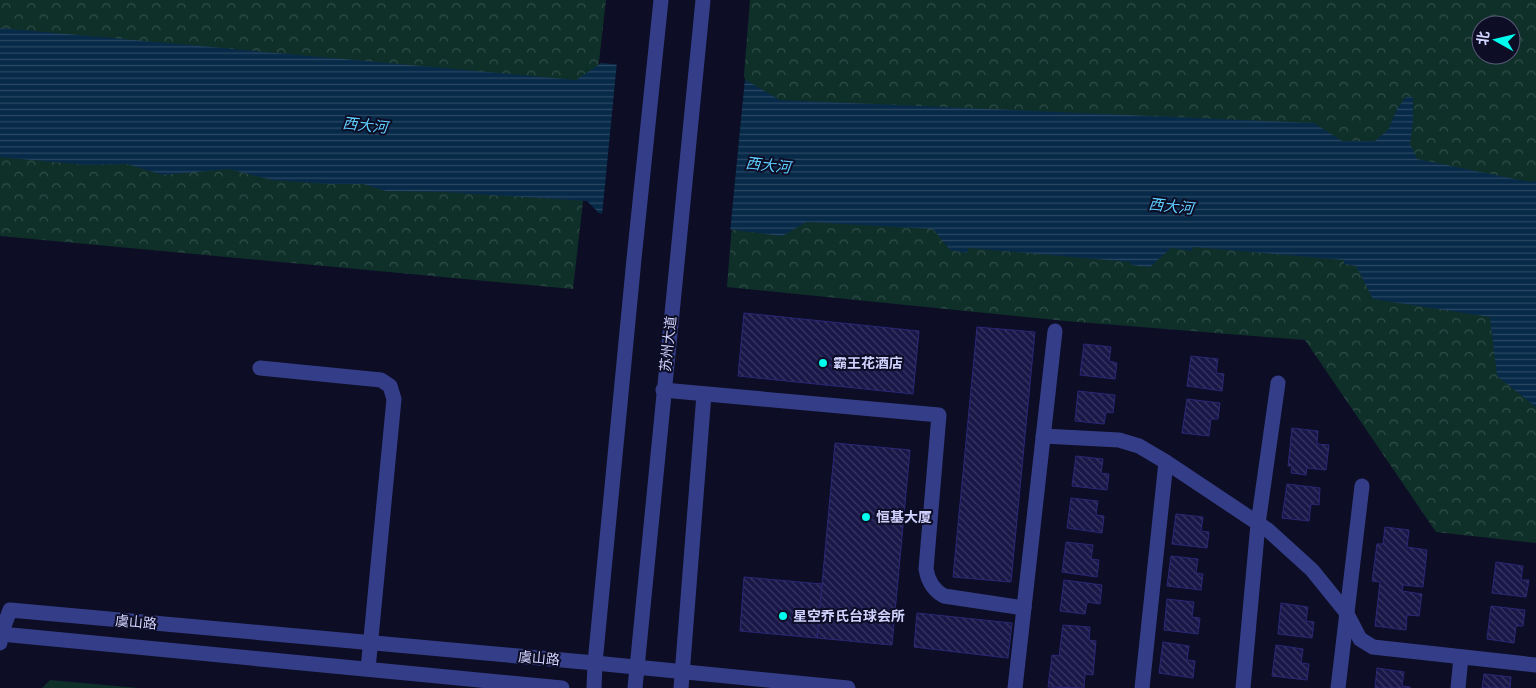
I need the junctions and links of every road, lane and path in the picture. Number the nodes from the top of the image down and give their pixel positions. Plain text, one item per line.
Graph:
1 (661, 0) edge
2 (703, 0) edge
3 (1055, 331) dead end
4 (260, 368) dead end
5 (1278, 383) dead end
6 (663, 390) junction
7 (704, 394) junction
8 (1044, 436) junction
9 (1166, 462) junction
10 (1362, 486) dead end
11 (1258, 524) junction
12 (1024, 608) junction
13 (1346, 612) junction
14 (0, 639) edge
15 (370, 643) junction
16 (1461, 657) junction
17 (595, 663) junction
18 (1536, 665) edge
19 (637, 667) junction
20 (368, 669) junction
21 (682, 672) junction
22 (562, 688) edge
23 (594, 688) edge
24 (635, 688) edge
25 (681, 688) edge
26 (848, 688) edge
27 (1015, 688) edge
28 (1142, 688) edge
29 (1244, 688) edge
30 (1338, 688) edge
31 (1458, 688) edge

1 - 17 street
2 - 6 street, 苏州大道
3 - 8 street
4 - 15 street
5 - 11 street
6 - 7 street
6 - 19 street, 苏州大道
7 - 12 street
7 - 21 street
8 - 9 street
8 - 12 street
9 - 11 street
9 - 28 street
10 - 13 street
11 - 13 street
11 - 29 street
12 - 27 street
13 - 16 street
13 - 30 street
14 - 15 street, 虞山路
14 - 20 street, 虞山路
15 - 17 street, 虞山路
15 - 20 street
16 - 18 street
16 - 31 street
17 - 19 street, 虞山路
17 - 23 street
19 - 21 street, 虞山路
19 - 24 street, 苏州大道
20 - 22 street, 虞山路
21 - 25 street
21 - 26 street, 虞山路

